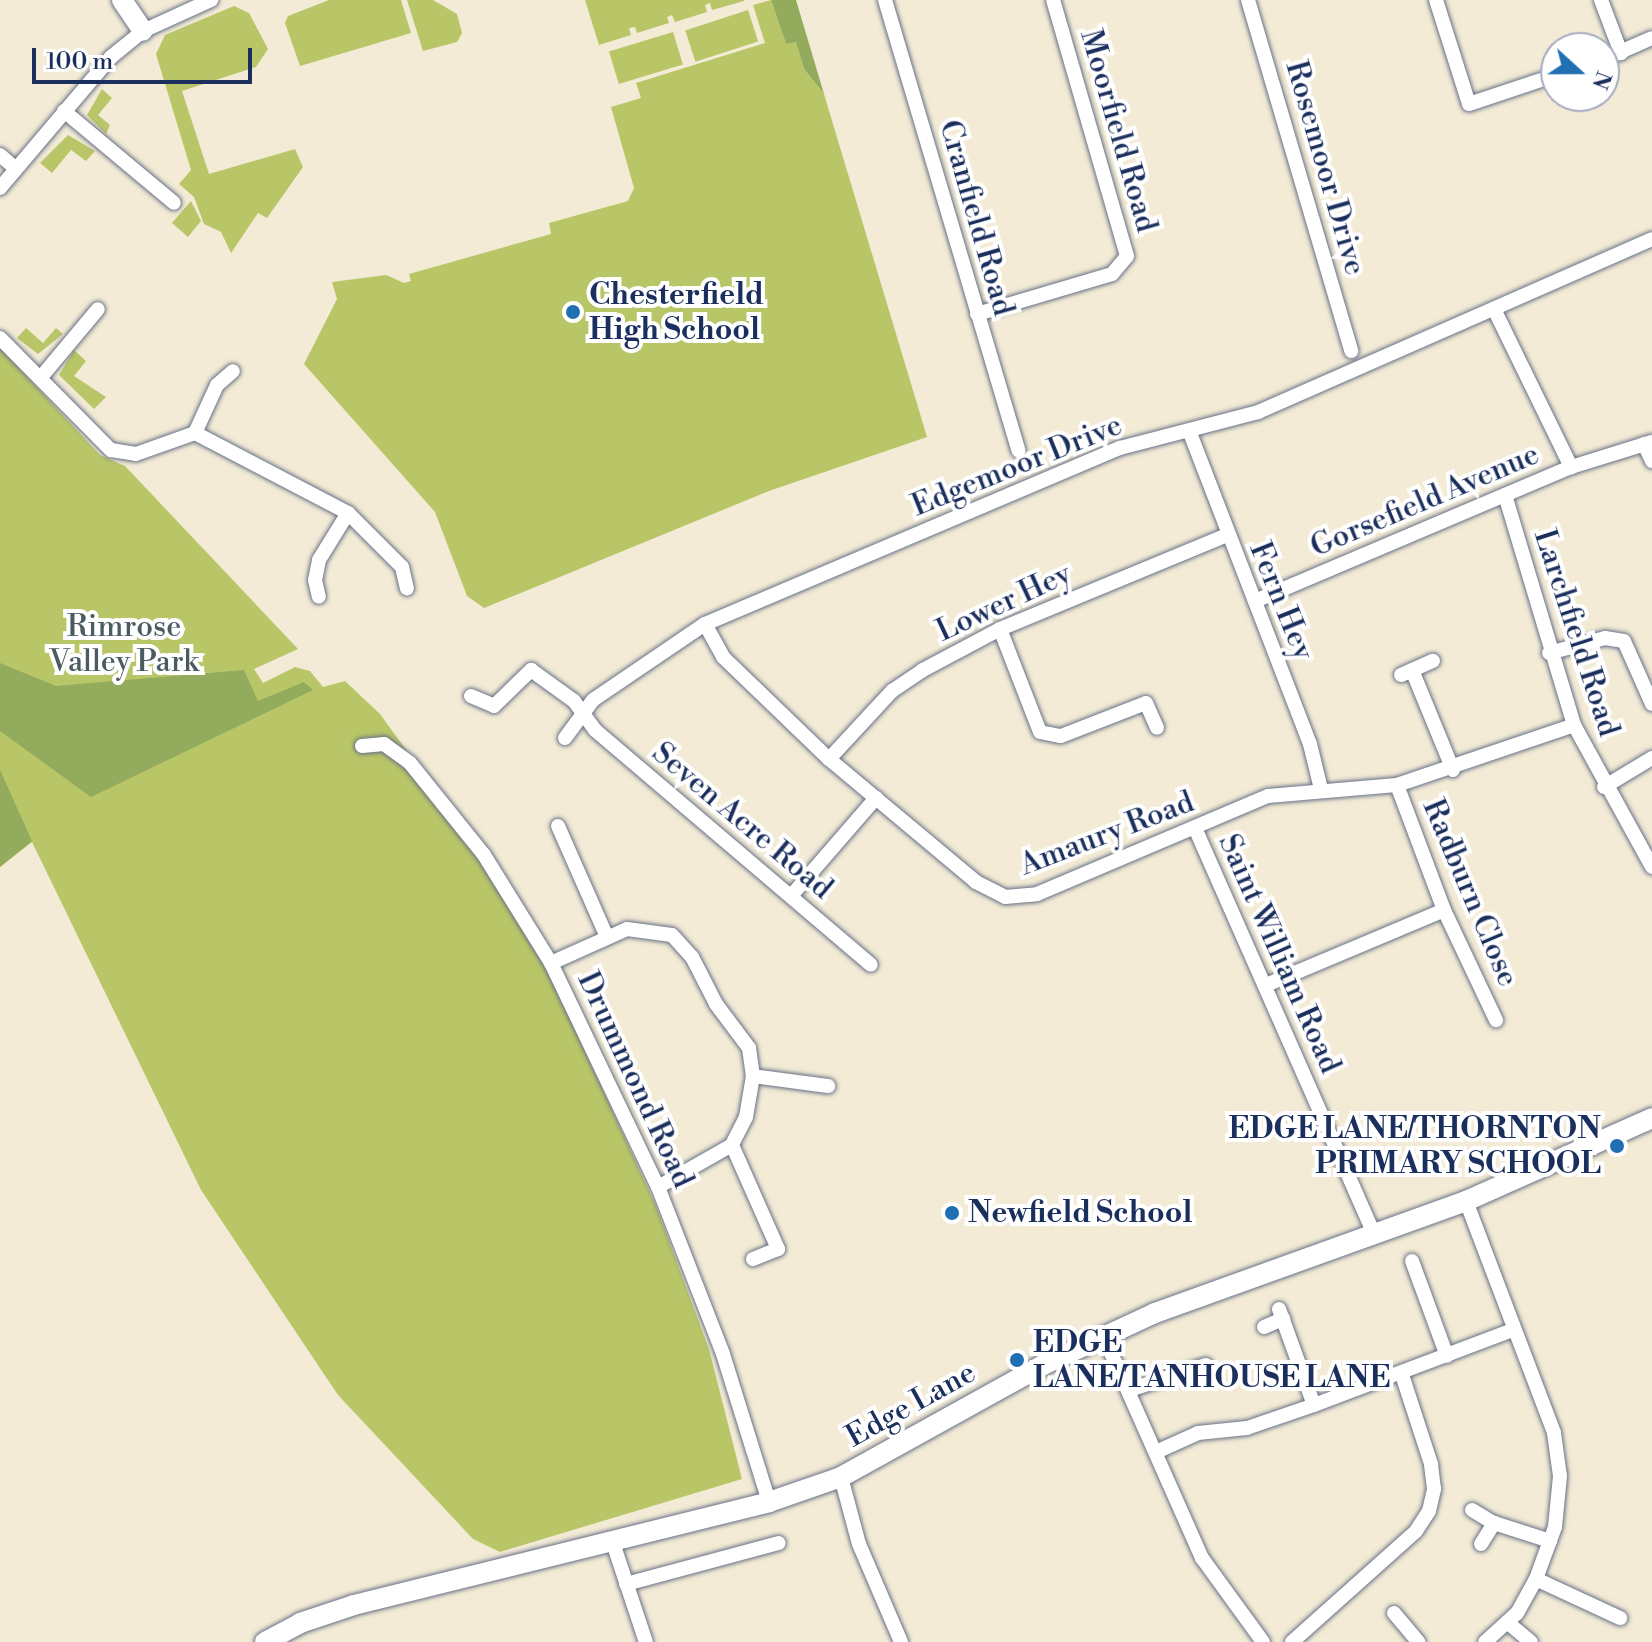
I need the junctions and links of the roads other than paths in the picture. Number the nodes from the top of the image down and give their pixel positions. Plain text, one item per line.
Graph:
1 (122, 0) edge
2 (211, 0) edge
3 (885, 0) edge
4 (1053, 0) edge
5 (1248, 0) edge
6 (1436, 0) edge
7 (1601, 0) edge
8 (143, 31) junction
9 (1652, 38) edge
10 (1621, 53) joint
11 (1540, 80) edge
12 (64, 111) junction
13 (0, 155) edge
14 (16, 169) junction
15 (0, 188) edge
16 (174, 203) dead end
17 (1652, 239) edge
18 (98, 309) dead end
19 (1495, 311) junction
20 (977, 314) junction
21 (0, 338) edge
22 (1351, 351) dead end
23 (233, 371) dead end
24 (42, 376) junction
25 (195, 433) junction
26 (1190, 433) junction
27 (1648, 443) edge
28 (1019, 451) dead end
29 (1652, 461) edge
30 (1571, 467) junction
31 (1505, 495) junction
32 (348, 513) junction
33 (1227, 535) junction
34 (407, 588) dead end
35 (319, 597) dead end
36 (1255, 601) junction
37 (705, 624) junction
38 (1000, 629) junction
39 (1549, 653) junction
40 (1433, 661) dead end
41 (471, 696) dead end
42 (1652, 704) edge
43 (584, 714) junction
44 (1574, 725) junction
45 (1157, 728) dead end
46 (565, 738) dead end
47 (362, 746) dead end
48 (1652, 758) edge
49 (829, 759) junction
50 (1453, 770) junction
51 (1397, 785) junction
52 (1604, 787) junction
53 (1321, 789) junction
54 (876, 798) junction
55 (558, 826) dead end
56 (1195, 828) junction
57 (1652, 867) edge
58 (791, 896) junction
59 (1444, 910) junction
60 (607, 937) junction
61 (551, 963) junction
62 (871, 965) dead end
63 (1266, 985) junction
64 (1496, 1020) dead end
65 (753, 1076) junction
66 (828, 1086) dead end
67 (1652, 1118) edge
68 (732, 1145) junction
69 (658, 1187) junction
70 (1466, 1201) junction
71 (1374, 1233) junction
72 (753, 1259) dead end
73 (1412, 1261) dead end
74 (1264, 1327) dead end
75 (1513, 1330) junction
76 (1104, 1337) junction
77 (1447, 1356) junction
78 (1206, 1365) dead end
79 (1402, 1375) junction
80 (1129, 1390) junction
81 (1314, 1405) junction
82 (1156, 1452) junction
83 (841, 1477) junction
84 (769, 1502) junction
85 (1472, 1510) dead end
86 (1494, 1523) junction
87 (1550, 1541) junction
88 (613, 1543) junction
89 (779, 1543) dead end
90 (1481, 1544) dead end
91 (1536, 1579) junction
92 (626, 1584) junction
93 (1394, 1613) dead end
94 (1620, 1618) dead end
95 (1507, 1622) junction
96 (265, 1642) edge
97 (646, 1642) edge
98 (901, 1642) edge
99 (1263, 1642) edge
100 (1292, 1642) edge
101 (1418, 1642) edge
102 (1485, 1642) edge
103 (1531, 1642) edge

1 - 8 street
2 - 8 street
3 - 20 street, Cranfield Road
4 - 20 street, Moorfield Road
5 - 22 street, Rosemoor Drive
6 - 11 street
7 - 10 street
8 - 12 street
9 - 10 street
12 - 14 street
12 - 16 street
13 - 14 street
14 - 15 street
17 - 19 street, Edgemoor Drive
18 - 24 street
19 - 26 street, Edgemoor Drive
19 - 30 street
20 - 28 street, Cranfield Road
21 - 24 street
23 - 25 street
24 - 25 street
25 - 32 street
26 - 33 street, Fern Hey
26 - 37 street, Edgemoor Drive
27 - 29 street
27 - 30 street, Gorsefield Avenue
30 - 31 street, Gorsefield Avenue
31 - 36 street, Gorsefield Avenue
31 - 39 street, Larchfield Road
32 - 34 street
32 - 35 street
33 - 36 street, Fern Hey
33 - 38 street, Lower Hey
36 - 53 street, Fern Hey
37 - 43 street, Edgemoor Drive
37 - 49 street, Amaury Road
38 - 45 street
38 - 49 street, Lower Hey
39 - 42 street
39 - 44 street, Larchfield Road
40 - 50 street
41 - 43 street, Seven Acre Road
43 - 46 street, Edgemoor Drive
43 - 58 street, Seven Acre Road
44 - 50 street, Amaury Road
44 - 52 street, Larchfield Road
47 - 61 street, Drummond Road
48 - 52 street
49 - 54 street, Amaury Road
50 - 51 street, Amaury Road
51 - 53 street, Amaury Road
51 - 59 street, Radburn Close
52 - 57 street, Larchfield Road
53 - 56 street, Amaury Road
54 - 56 street, Amaury Road
54 - 58 street
55 - 60 street
56 - 63 street, Saint William Road
58 - 62 street, Seven Acre Road
59 - 63 street
59 - 64 street, Radburn Close
60 - 61 street
60 - 65 street
61 - 69 street, Drummond Road
63 - 71 street, Saint William Road
65 - 66 street
65 - 68 street
67 - 70 street, Edge Lane
68 - 69 street
68 - 72 street
69 - 84 street, Drummond Road
70 - 71 street, Edge Lane
70 - 75 street
71 - 76 street, Edge Lane
73 - 77 street
74 - 81 street
75 - 77 street
75 - 87 street
76 - 80 street
76 - 83 street, Edge Lane
77 - 79 street
78 - 80 street
79 - 81 street
79 - 100 street
80 - 82 street
81 - 82 street
82 - 99 street
83 - 84 street, Edge Lane
83 - 98 street
84 - 88 street, Edge Lane
85 - 86 street
86 - 87 street
86 - 90 street
87 - 91 street
88 - 92 street
88 - 96 street, Edge Lane
89 - 92 street
91 - 94 street
91 - 95 street
92 - 97 street
93 - 101 street
95 - 102 street
95 - 103 street

